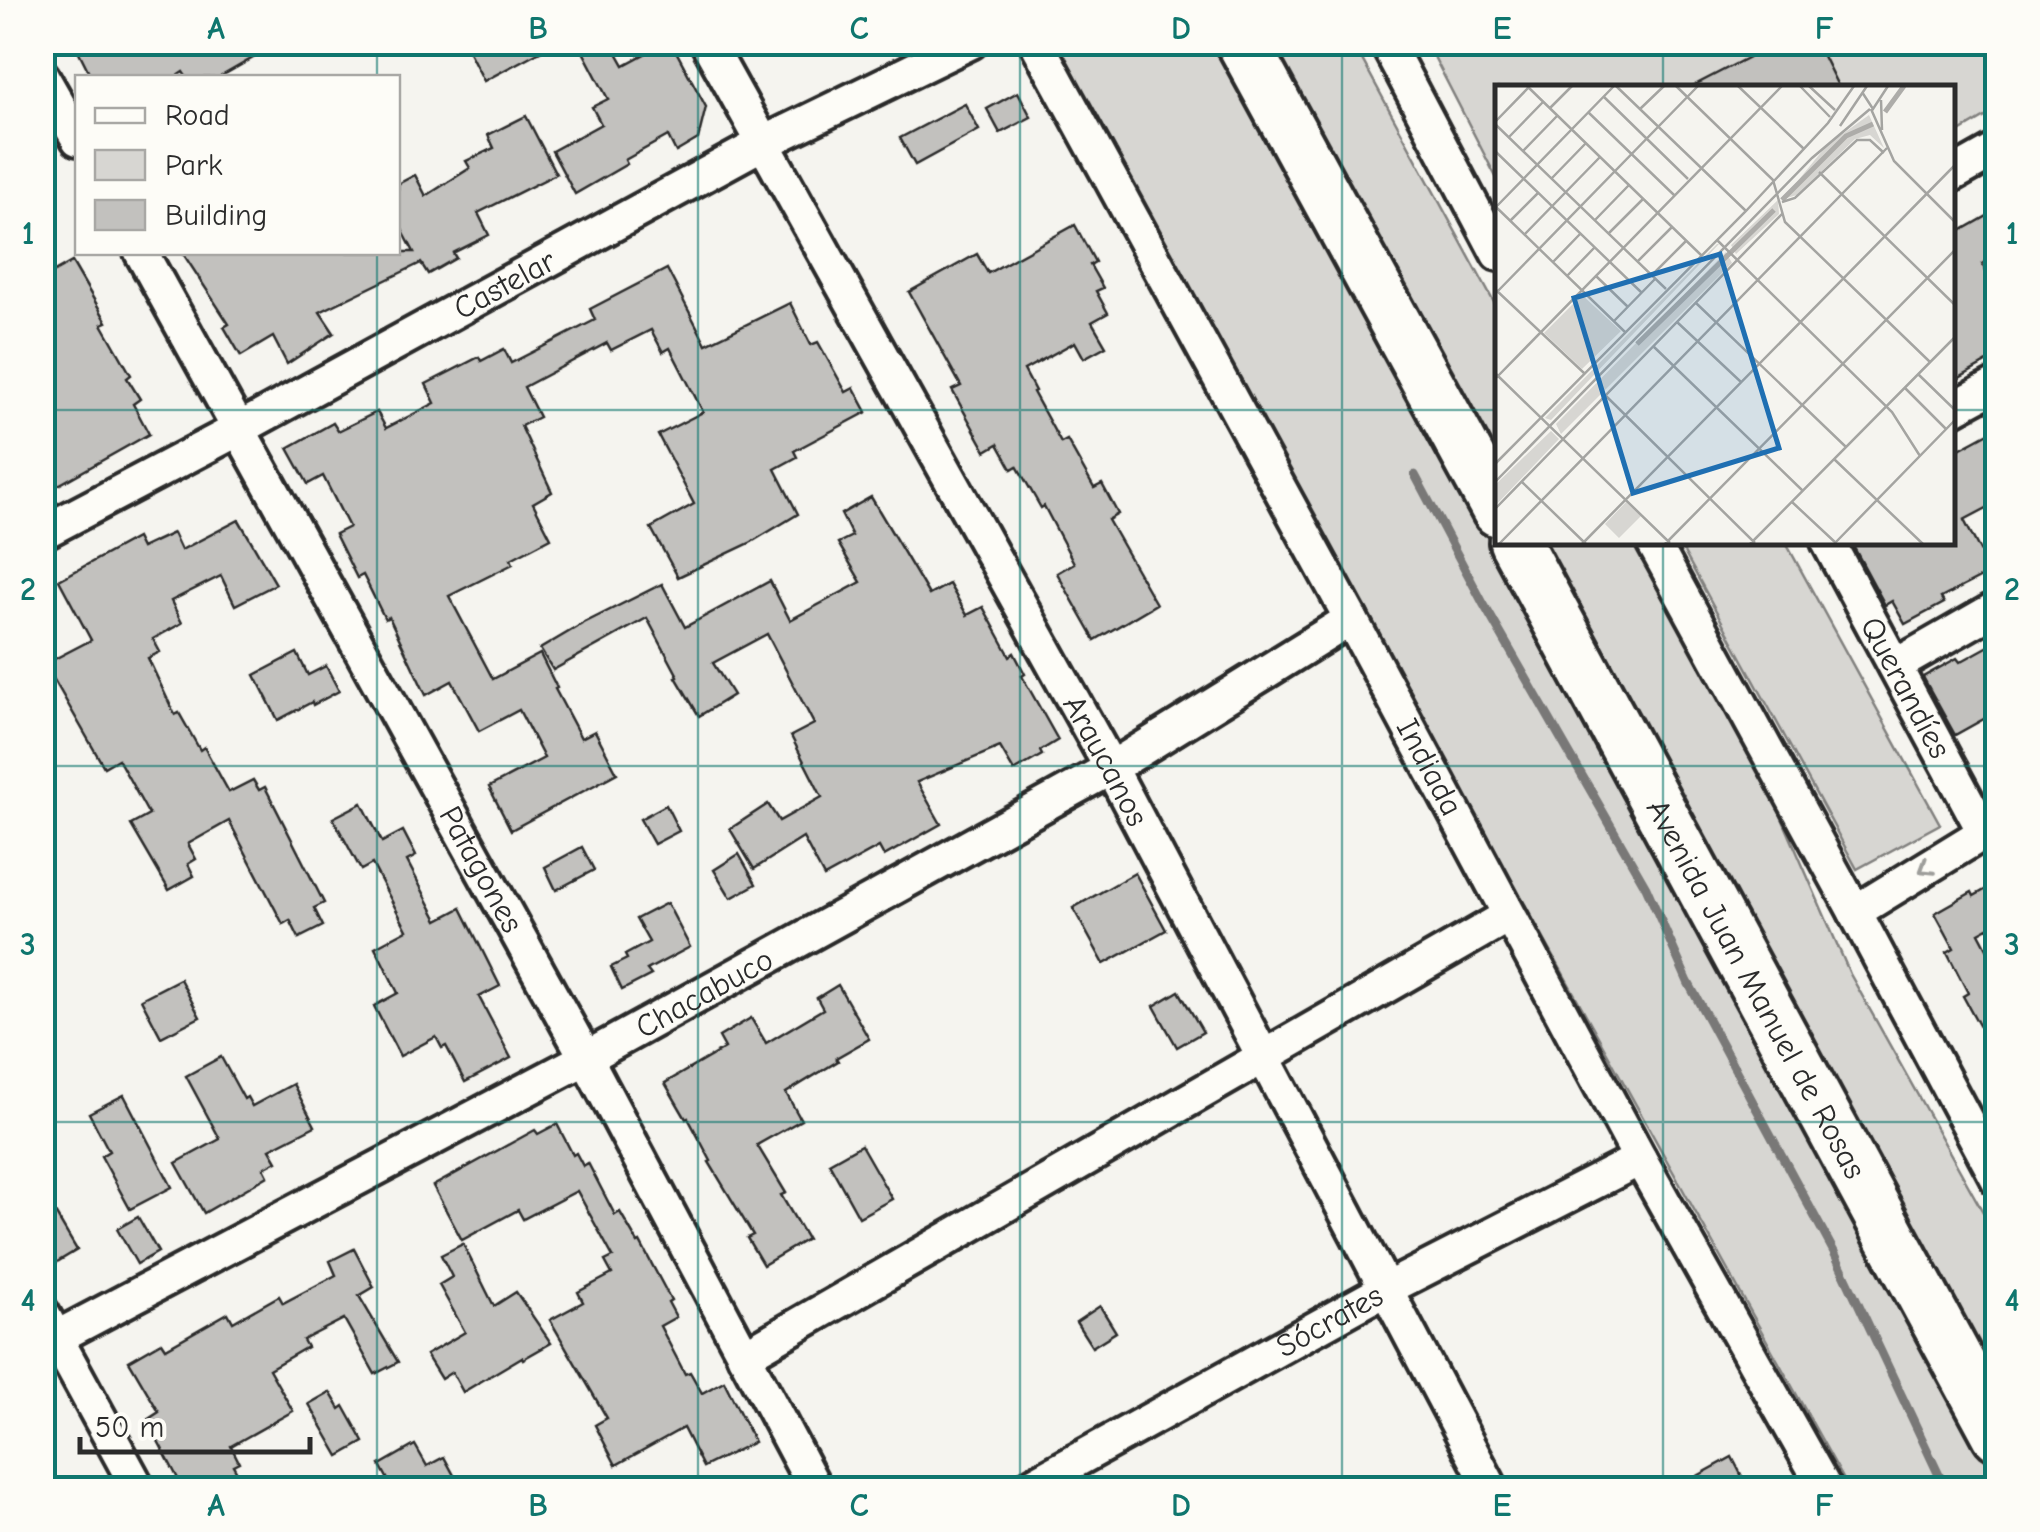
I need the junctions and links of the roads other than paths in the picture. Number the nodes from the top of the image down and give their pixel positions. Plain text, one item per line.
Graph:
1 (707, 42) edge
2 (970, 42) edge
3 (1036, 42) edge
4 (1242, 42) edge
5 (1386, 42) edge
6 (42, 76) edge
7 (75, 133) edge
8 (763, 143) junction
9 (1998, 149) edge
10 (1955, 173) edge
11 (1495, 248) edge
12 (143, 255) edge
13 (1998, 384) edge
14 (1955, 408) edge
15 (239, 429) junction
16 (1495, 506) edge
17 (42, 533) edge
18 (1517, 545) edge
19 (1655, 545) edge
20 (1830, 545) edge
21 (1998, 607) edge
22 (1352, 619) junction
23 (1895, 666) junction
24 (1111, 768) junction
25 (1991, 828) edge
26 (1855, 912) junction
27 (1508, 916) junction
28 (1265, 1056) junction
29 (586, 1058) junction
30 (1640, 1160) junction
31 (1998, 1180) edge
32 (1388, 1288) junction
33 (47, 1332) edge
34 (744, 1356) junction
35 (1998, 1435) edge
36 (139, 1490) edge
37 (816, 1490) edge
38 (1024, 1490) edge
39 (1492, 1490) edge
40 (1826, 1490) edge

1 - 8 street, Araucanos
2 - 8 street, Castelar
3 - 22 street, Indiada
4 - 16 main road
5 - 11 street
6 - 7 street
8 - 15 street, Castelar
8 - 24 street, Araucanos
9 - 10 street
12 - 15 street, Patagones
13 - 14 street
15 - 17 street, Castelar
15 - 29 street, Patagones
18 - 35 main road, Avenida Juan Manuel de Rosas
19 - 26 street
20 - 23 street, Querandíes
21 - 23 street
22 - 24 street, Chacabuco
22 - 27 street, Indiada
23 - 25 street, Querandíes
24 - 28 street, Araucanos
24 - 29 street, Chacabuco
25 -> 26 street
26 - 31 street
27 - 28 street
27 - 30 street, Indiada
28 - 32 street, Araucanos
28 - 34 street
29 - 33 street, Chacabuco
29 - 34 street, Patagones
30 - 32 street, Sócrates
30 - 40 street, Indiada
32 - 38 street, Sócrates
32 - 39 street, Araucanos
33 - 36 street
34 - 37 street, Patagones

